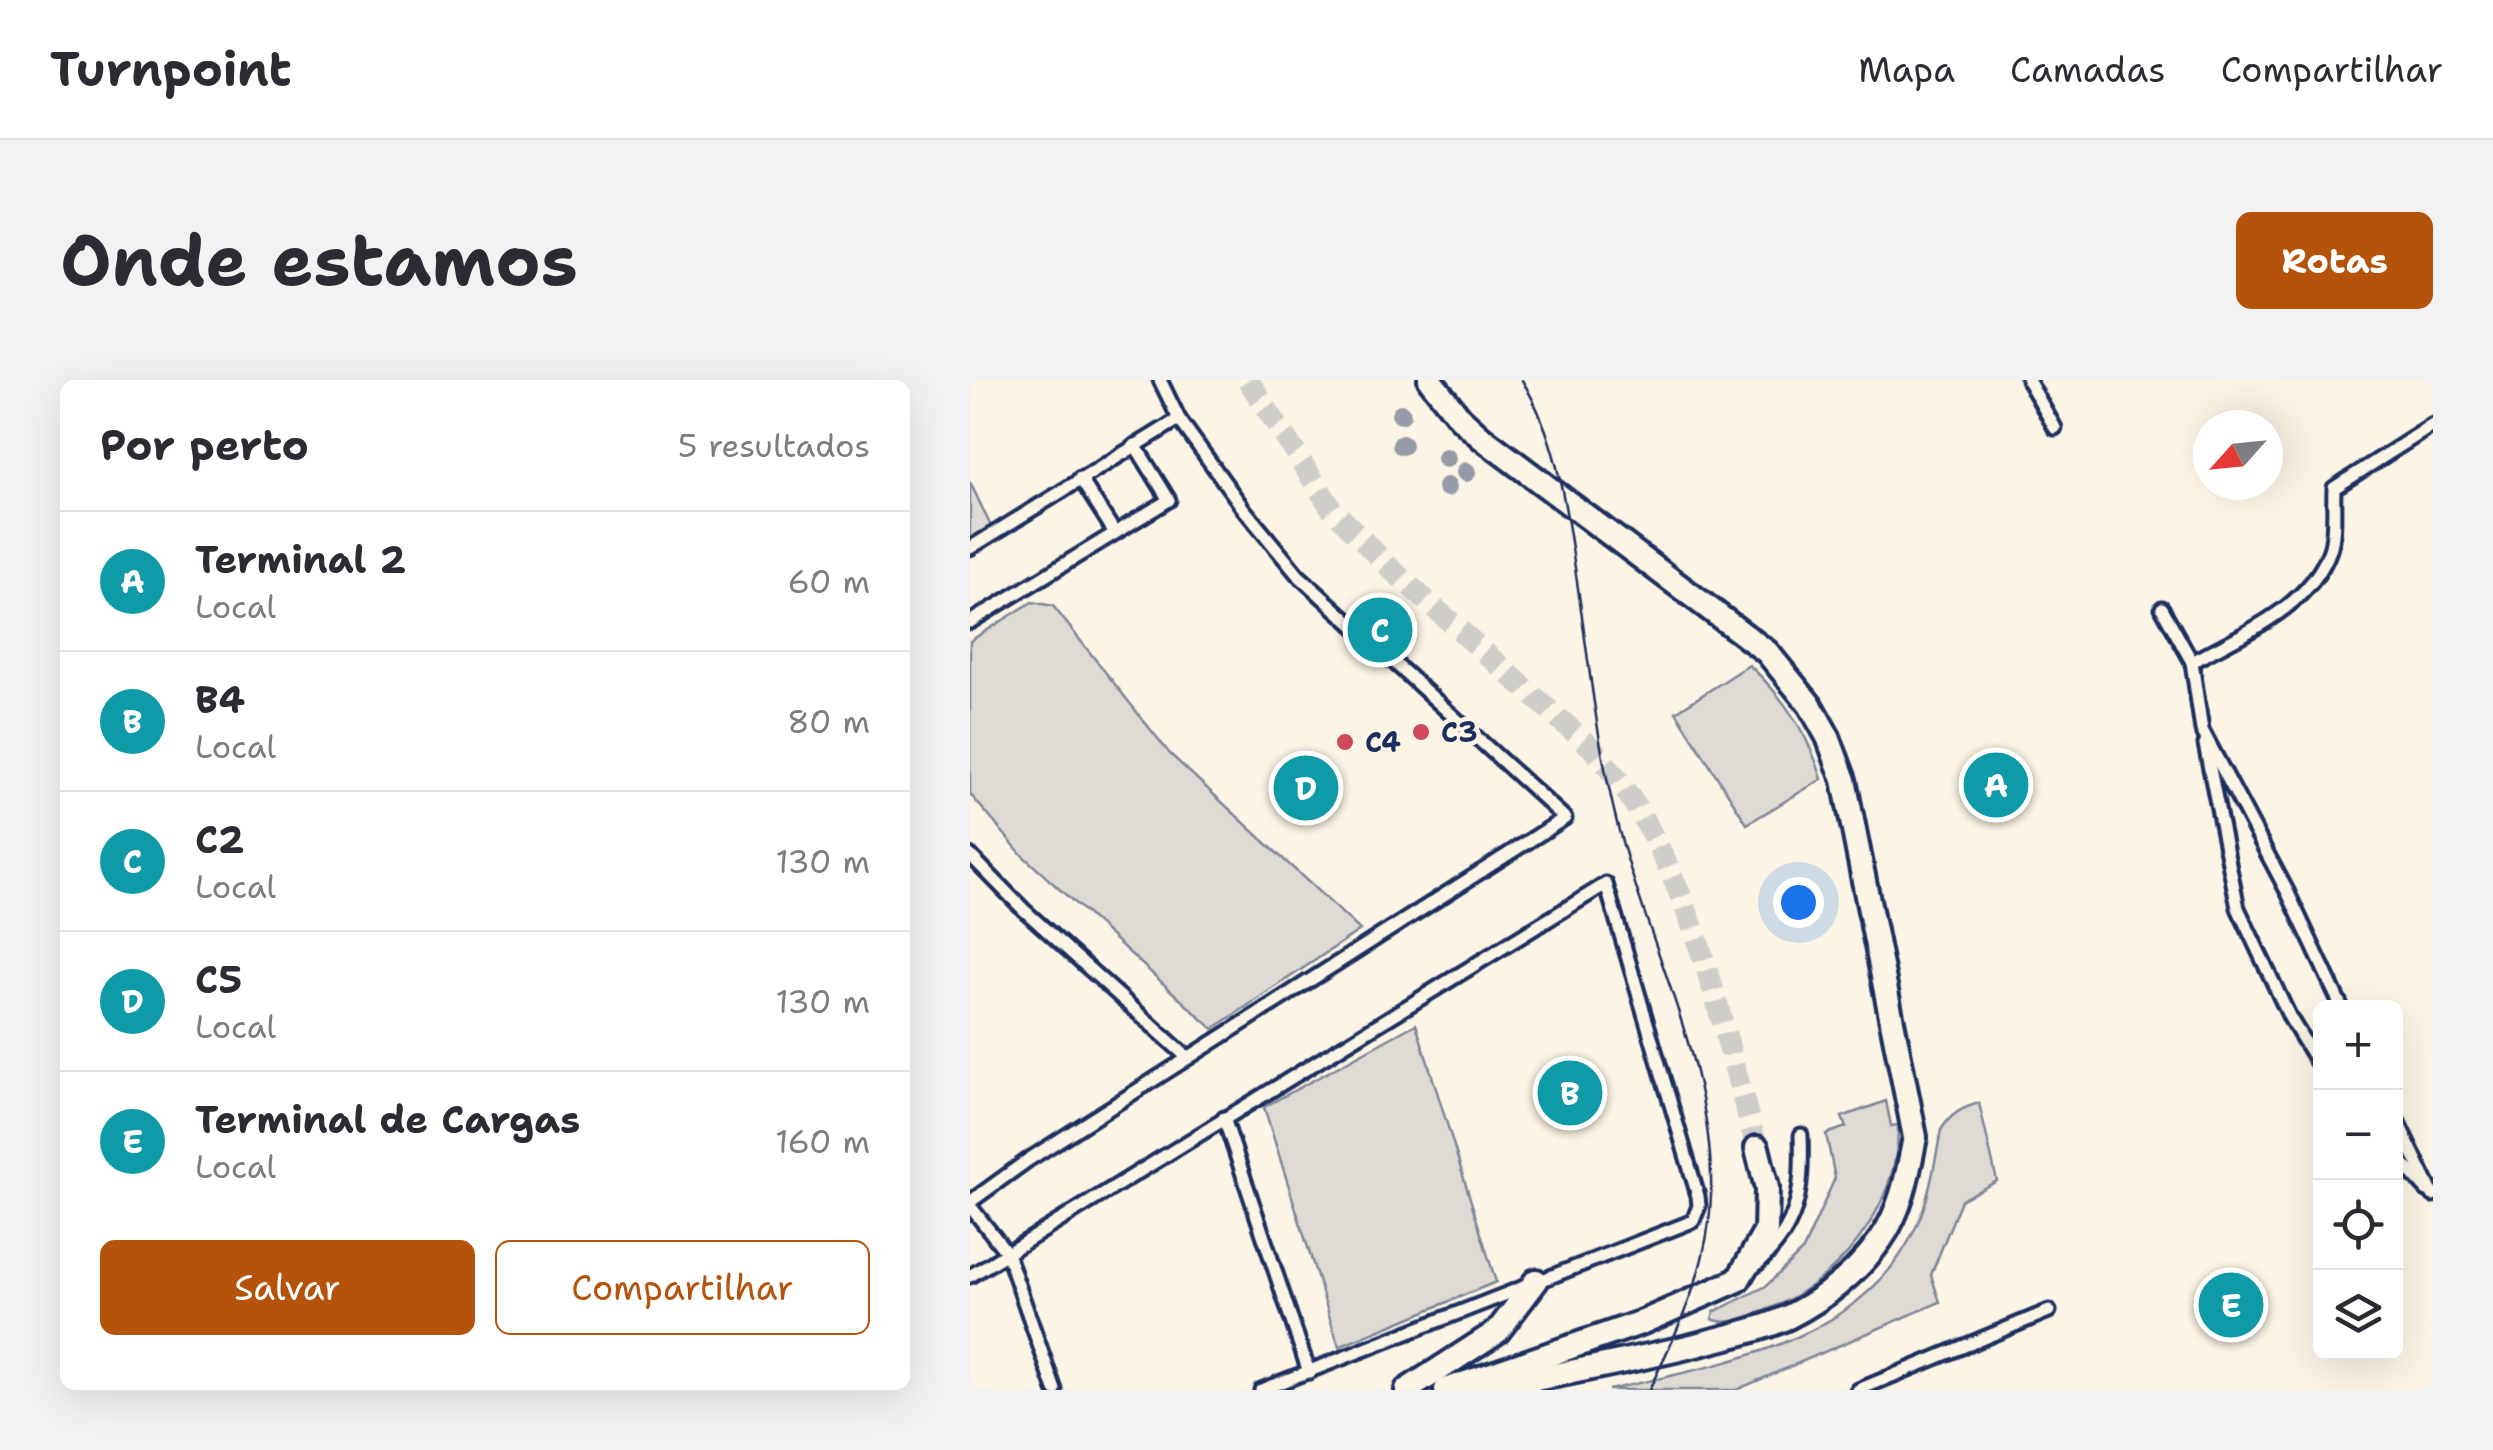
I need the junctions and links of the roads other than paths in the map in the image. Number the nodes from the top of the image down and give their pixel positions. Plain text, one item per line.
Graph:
1 (1160, 380) edge
2 (1430, 380) edge
3 (2028, 380) edge
4 (1179, 419) junction
5 (2433, 425) edge
6 (2056, 428) dead end
7 (1134, 445) junction
8 (1080, 478) junction
9 (1115, 532) junction
10 (970, 548) edge
11 (2162, 608) dead end
12 (970, 622) edge
13 (2192, 662) junction
14 (2202, 730) junction
15 (970, 855) edge
16 (2338, 1000) edge
17 (2313, 1055) edge
18 (1188, 1058) junction
19 (1224, 1118) junction
20 (2403, 1133) edge
21 (1801, 1135) dead end
22 (1758, 1148) tunnel mouth
23 (2403, 1164) edge
24 (2433, 1196) edge
25 (970, 1204) edge
26 (1007, 1253) junction
27 (970, 1276) edge
28 (1738, 1280) junction
29 (1536, 1281) junction
30 (2049, 1311) dead end
31 (1309, 1372) junction
32 (1055, 1390) edge
33 (1261, 1390) edge
34 (1407, 1390) edge
35 (1446, 1390) edge
36 (1481, 1390) edge
37 (1858, 1390) edge

1 - 4 lane
2 - 36 street
3 - 6 lane
4 - 7 lane
4 - 18 lane
5 - 13 lane
7 - 8 lane
7 - 9 lane
8 - 9 lane
8 - 10 lane
9 - 12 lane
11 - 13 lane
13 - 14 lane
14 - 16 lane
14 - 17 lane
15 - 18 lane
18 - 25 lane
19 - 26 lane
19 - 29 lane
19 - 31 lane
20 - 24 lane
21 - 28 lane
22 - 28 street
23 - 24 lane
25 - 26 lane
26 - 27 lane
26 - 32 lane
28 - 35 street
29 - 31 lane
29 - 34 street
30 - 37 lane
31 - 33 lane

